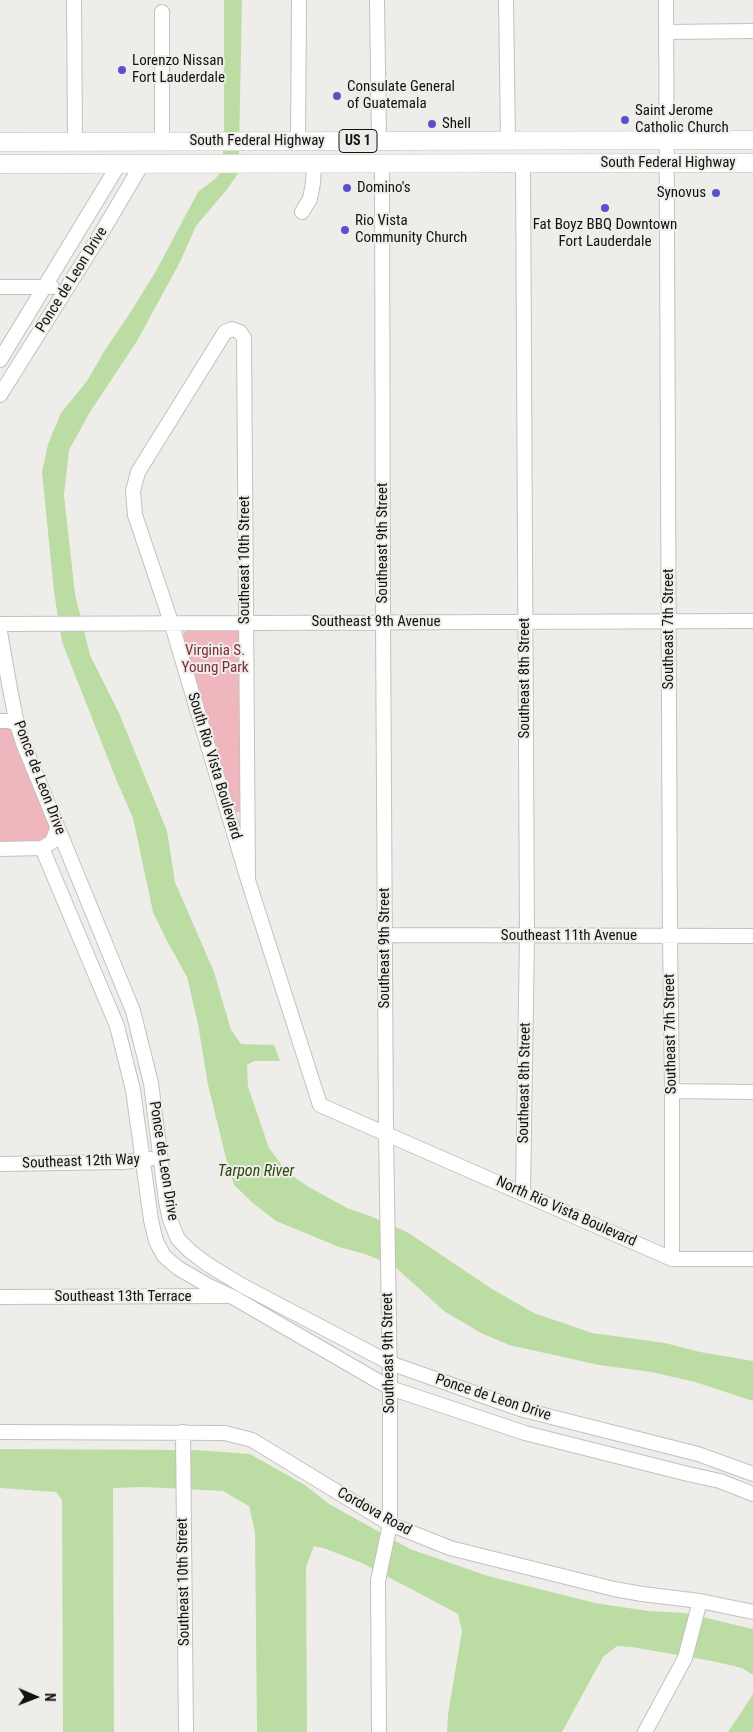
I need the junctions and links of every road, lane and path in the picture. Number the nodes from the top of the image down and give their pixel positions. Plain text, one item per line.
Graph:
1 (74, 0) edge
2 (299, 0) edge
3 (377, 0) edge
4 (506, 0) edge
5 (666, 0) edge
6 (162, 12) dead end
7 (753, 31) edge
8 (666, 32) junction
9 (753, 140) edge
10 (162, 141) junction
11 (298, 141) junction
12 (379, 141) junction
13 (414, 141) junction
14 (508, 141) junction
15 (668, 141) junction
16 (0, 142) edge
17 (74, 142) junction
18 (382, 163) junction
19 (668, 163) junction
20 (753, 163) edge
21 (0, 164) edge
22 (44, 164) junction
23 (119, 164) junction
24 (142, 164) junction
25 (314, 164) junction
26 (343, 164) junction
27 (523, 164) junction
28 (302, 212) dead end
29 (85, 220) junction
30 (102, 232) junction
31 (0, 287) edge
32 (44, 287) junction
33 (67, 287) junction
34 (240, 332) joint
35 (0, 360) edge
36 (0, 395) edge
37 (669, 621) junction
38 (753, 621) edge
39 (171, 622) junction
40 (246, 622) junction
41 (383, 622) junction
42 (525, 622) junction
43 (0, 624) edge
44 (0, 632) edge
45 (0, 721) edge
46 (17, 724) junction
47 (248, 811) junction
48 (228, 812) junction
49 (57, 829) junction
50 (42, 848) junction
51 (0, 849) edge
52 (67, 851) junction
53 (48, 862) junction
54 (248, 880) junction
55 (385, 935) junction
56 (526, 936) junction
57 (753, 936) edge
58 (670, 937) junction
59 (672, 1091) junction
60 (753, 1092) edge
61 (386, 1133) junction
62 (161, 1159) junction
63 (142, 1160) junction
64 (0, 1164) edge
65 (523, 1193) junction
66 (672, 1259) junction
67 (753, 1259) edge
68 (243, 1286) junction
69 (230, 1296) junction
70 (0, 1298) edge
71 (390, 1363) junction
72 (390, 1388) junction
73 (0, 1432) edge
74 (183, 1438) junction
75 (753, 1474) edge
76 (753, 1494) edge
77 (390, 1524) junction
78 (698, 1607) junction
79 (753, 1612) edge
80 (186, 1732) edge
81 (379, 1732) edge
82 (645, 1732) edge

1 - 17 street
2 - 11 street
3 - 12 street
4 - 14 street
5 - 8 street, Southeast 7th Street
6 - 10 street
7 - 8 street
8 - 15 street, Southeast 7th Street
9 - 15 main road, South Federal Highway / US 1
10 - 11 main road, South Federal Highway / US 1
10 - 17 main road, South Federal Highway / US 1
10 - 23 main road
11 - 12 main road, South Federal Highway / US 1
12 - 13 main road, South Federal Highway / US 1
12 - 26 main road
13 - 14 main road, South Federal Highway / US 1
13 - 18 main road
14 - 15 main road, South Federal Highway / US 1
15 - 19 street, Southeast 7th Street
16 - 17 main road, South Federal Highway / US 1
17 - 22 main road
18 - 26 main road, South Federal Highway / US 1
18 - 27 main road, South Federal Highway / US 1
18 - 41 street, Southeast 9th Street
19 - 20 main road, South Federal Highway / US 1
19 - 27 main road, South Federal Highway / US 1
19 - 37 street, Southeast 7th Street
21 - 22 main road, US 1
22 - 23 main road, South Federal Highway / US 1
23 - 24 main road, South Federal Highway / US 1
23 - 29 street, Ponce de Leon Drive
24 - 25 main road, South Federal Highway / US 1
24 - 30 street, Ponce de Leon Drive
25 - 26 main road, US 1
25 - 28 street
27 - 42 street, Southeast 8th Street
29 - 30 street
29 - 32 street, Ponce de Leon Drive
30 - 33 street, Ponce de Leon Drive
31 - 32 street
32 - 33 street
32 - 35 street, Ponce de Leon Drive
33 - 36 street, Ponce de Leon Drive
34 - 39 street, South Rio Vista Boulevard
34 - 40 street, Southeast 10th Street
37 - 38 street, Southeast 9th Avenue
37 - 42 street, Southeast 9th Avenue
37 - 58 street, Southeast 7th Street
39 - 40 street, Southeast 9th Avenue
39 - 43 street, Southeast 9th Avenue
39 - 48 street, South Rio Vista Boulevard
40 - 41 street, Southeast 9th Avenue
40 - 47 street, Southeast 10th Street
41 - 42 street, Southeast 9th Avenue
41 - 55 street, Southeast 9th Street
42 - 56 street, Southeast 8th Street
44 - 46 street, Ponce de Leon Drive
45 - 46 street
46 - 49 street, Ponce de Leon Drive
47 - 48 street
47 - 54 street, Southeast 10th Street
48 - 54 street, South Rio Vista Boulevard
49 - 50 street
49 - 52 street, Ponce de Leon Drive
50 - 51 street
50 - 53 street, Ponce de Leon Drive
52 - 53 street
52 - 62 street, Ponce de Leon Drive
53 - 63 street, Ponce de Leon Drive
54 - 61 street, South Rio Vista Boulevard
55 - 56 street, Southeast 11th Avenue
55 - 61 street, Southeast 9th Street
56 - 58 street, Southeast 11th Avenue
56 - 65 street, Southeast 8th Street
57 - 58 street, Southeast 11th Avenue
58 - 59 street, Southeast 7th Street
59 - 60 street
59 - 66 street, Southeast 7th Street
61 - 65 street, North Rio Vista Boulevard
61 - 71 street, Southeast 9th Street
62 - 63 street, Southeast 12th Way
62 - 68 street, Ponce de Leon Drive
63 - 64 street, Southeast 12th Way
63 - 69 street, Ponce de Leon Drive
65 - 66 street, North Rio Vista Boulevard
66 - 67 street, North Rio Vista Boulevard
68 - 69 street
68 - 71 street, Ponce de Leon Drive
69 - 70 street, Southeast 13th Terrace
69 - 72 street, Ponce de Leon Drive
71 - 72 street, Southeast 9th Street
71 - 75 street, Ponce de Leon Drive
72 - 76 street, Ponce de Leon Drive
72 - 77 street, Southeast 9th Street
73 - 74 street, Cordova Road
74 - 77 street, Cordova Road
74 - 80 street, Southeast 10th Street
77 - 78 street, Cordova Road
77 - 81 street, Southeast 9th Street
78 - 79 street, Cordova Road
78 - 82 street

